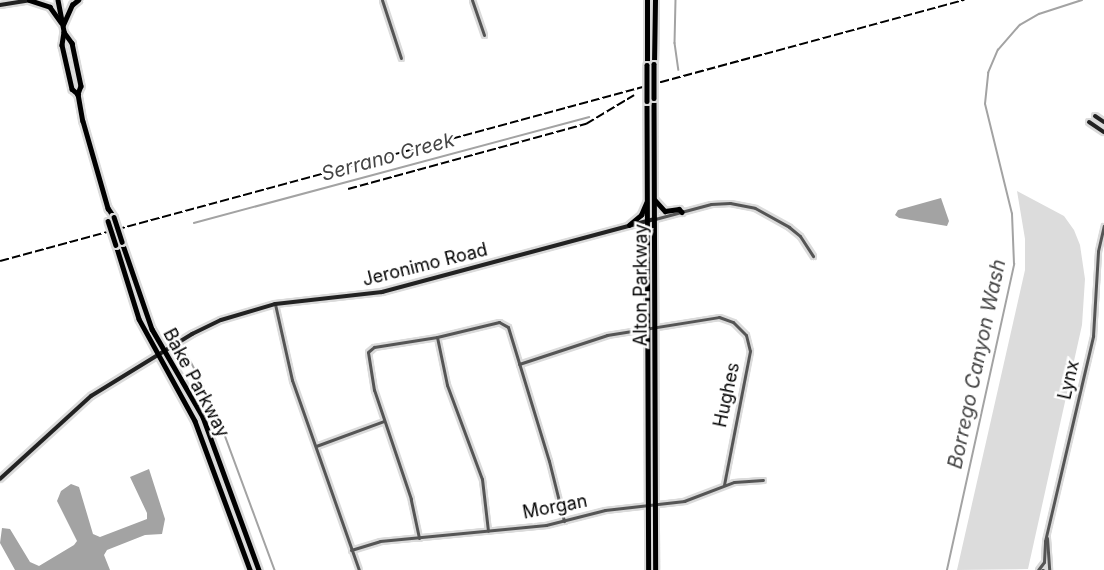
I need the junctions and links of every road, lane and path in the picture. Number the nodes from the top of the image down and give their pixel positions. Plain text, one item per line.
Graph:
1 (31, 0) edge
2 (58, 0) edge
3 (78, 0) edge
4 (382, 0) edge
5 (472, 0) edge
6 (647, 0) edge
7 (654, 0) edge
8 (0, 5) edge
9 (63, 24) junction
10 (64, 32) junction
11 (484, 35) dead end
12 (401, 58) dead end
13 (78, 94) junction
14 (1095, 116) dead end
15 (1089, 122) dead end
16 (1104, 122) edge
17 (1104, 132) edge
18 (655, 200) junction
19 (647, 201) junction
20 (108, 208) junction
21 (682, 212) junction
22 (655, 219) junction
23 (647, 221) junction
24 (629, 225) junction
25 (1104, 226) edge
26 (813, 256) dead end
27 (275, 304) junction
28 (655, 326) junction
29 (648, 327) junction
30 (436, 337) junction
31 (164, 351) junction
32 (157, 355) junction
33 (519, 364) junction
34 (384, 421) junction
35 (316, 446) junction
36 (0, 479) edge
37 (763, 480) dead end
38 (724, 485) junction
39 (656, 504) junction
40 (649, 505) junction
41 (564, 521) junction
42 (488, 531) junction
43 (419, 538) junction
44 (1047, 538) junction
45 (351, 550) junction
46 (250, 570) edge
47 (259, 570) edge
48 (358, 570) edge
49 (649, 570) edge
50 (656, 570) edge
51 (1041, 570) edge
52 (1049, 570) edge

1 - 8 main road
1 - 9 main road
2 - 9 main road, Bake Parkway
3 - 9 main road
4 - 12 street
5 - 11 street
6 - 19 main road, Alton Parkway, bridge
7 - 18 main road, Alton Parkway, bridge
9 - 10 main road, Bake Parkway
10 - 13 main road, Bake Parkway
10 - 13 main road, Bake Parkway
13 - 20 main road, Bake Parkway
14 - 16 main road
15 - 17 main road
18 - 21 main road
18 - 22 main road, Alton Parkway
19 - 23 main road, Alton Parkway
19 - 24 main road
20 - 31 main road, Bake Parkway, bridge
20 - 32 main road, Bake Parkway, bridge
21 - 22 street, Jeronimo Road
21 - 26 street, Jeronimo Road
22 - 23 main road, Jeronimo Road
22 - 28 main road, Alton Parkway
23 - 24 main road, Jeronimo Road
23 - 29 main road, Alton Parkway
24 - 27 main road, Jeronimo Road
25 - 44 street, Lynx
27 - 31 main road, Jeronimo Road
27 - 35 street
28 - 29 street, Hughes
28 - 38 street, Hughes
28 - 39 main road, Alton Parkway
29 - 33 street, Hughes
29 - 40 main road, Alton Parkway
30 - 33 street
30 - 34 street
30 - 42 street
31 - 32 main road, Jeronimo Road
31 - 47 main road, Bake Parkway
32 - 36 main road, Jeronimo Road
32 - 46 main road, Bake Parkway
33 - 41 street
34 - 35 street
34 - 43 street
35 - 45 street
37 - 38 street, Morgan
38 - 39 street, Morgan
39 - 40 street, Morgan
39 - 50 main road, Alton Parkway
40 - 41 street, Morgan
40 - 49 main road, Alton Parkway
41 - 42 street, Morgan
42 - 43 street, Morgan
43 - 45 street, Morgan
44 - 51 street, Lynx
44 - 52 street, Lynx
45 - 48 street

